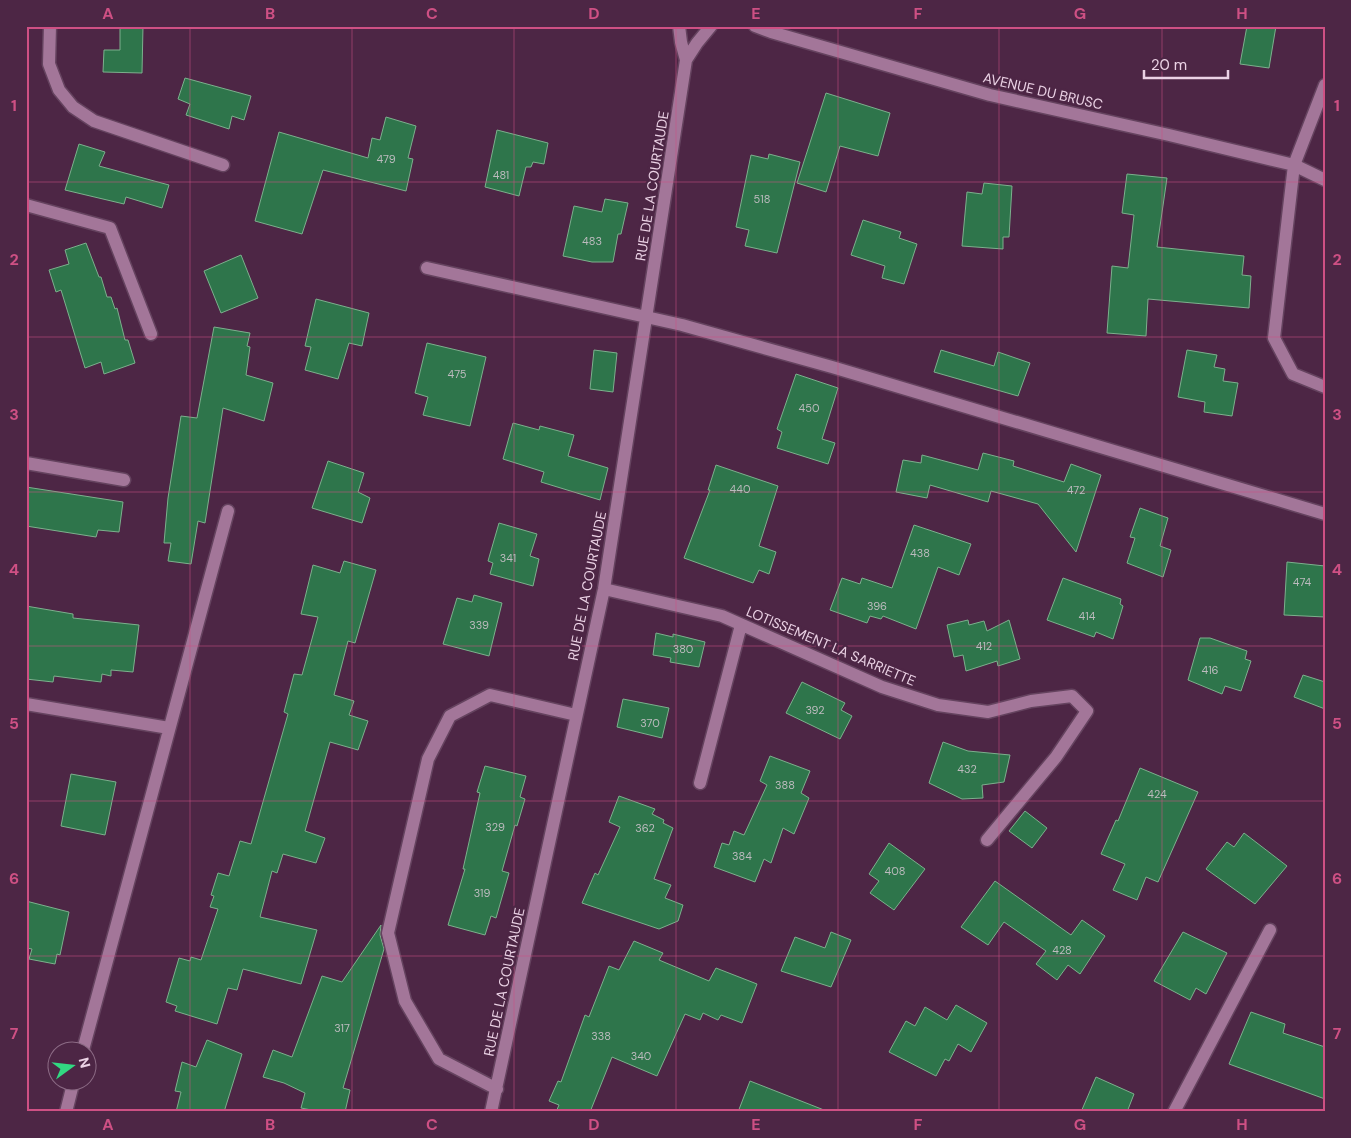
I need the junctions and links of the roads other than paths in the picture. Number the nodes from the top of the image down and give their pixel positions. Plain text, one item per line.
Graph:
1 (50, 26) edge
2 (679, 26) edge
3 (711, 26) edge
4 (755, 26) edge
5 (686, 60) junction
6 (1325, 85) edge
7 (223, 165) dead end
8 (1294, 165) junction
9 (1325, 180) edge
10 (26, 205) edge
11 (427, 268) dead end
12 (647, 317) junction
13 (151, 334) dead end
14 (1325, 387) edge
15 (26, 463) edge
16 (124, 480) dead end
17 (228, 511) dead end
18 (1325, 514) edge
19 (604, 589) junction
20 (741, 625) junction
21 (26, 704) edge
22 (576, 715) junction
23 (169, 728) junction
24 (700, 782) dead end
25 (987, 840) dead end
26 (1270, 930) dead end
27 (85, 1040) edge
28 (497, 1089) junction
29 (72, 1090) edge
30 (66, 1112) edge
31 (491, 1112) edge
32 (1174, 1112) edge

1 - 7 street
2 - 5 street, RUE DE LA COURTAUDE
3 - 5 street, RUE DE LA COURTAUDE
4 - 8 street, AVENUE DU BRUSC
5 - 12 street, RUE DE LA COURTAUDE
6 - 8 street
8 - 9 street, AVENUE DU BRUSC
8 - 14 street
10 - 13 street
11 - 12 street
12 - 18 street
12 - 19 street, RUE DE LA COURTAUDE
15 - 16 street
17 - 23 street
19 - 20 street, LOTISSEMENT LA SARRIETTE
19 - 22 street, RUE DE LA COURTAUDE
20 - 24 street
20 - 25 street, LOTISSEMENT LA SARRIETTE
21 - 23 street
22 - 28 street, RUE DE LA COURTAUDE
22 - 28 street
23 - 27 street
26 - 32 street
28 - 31 street, RUE DE LA COURTAUDE
29 - 30 street

